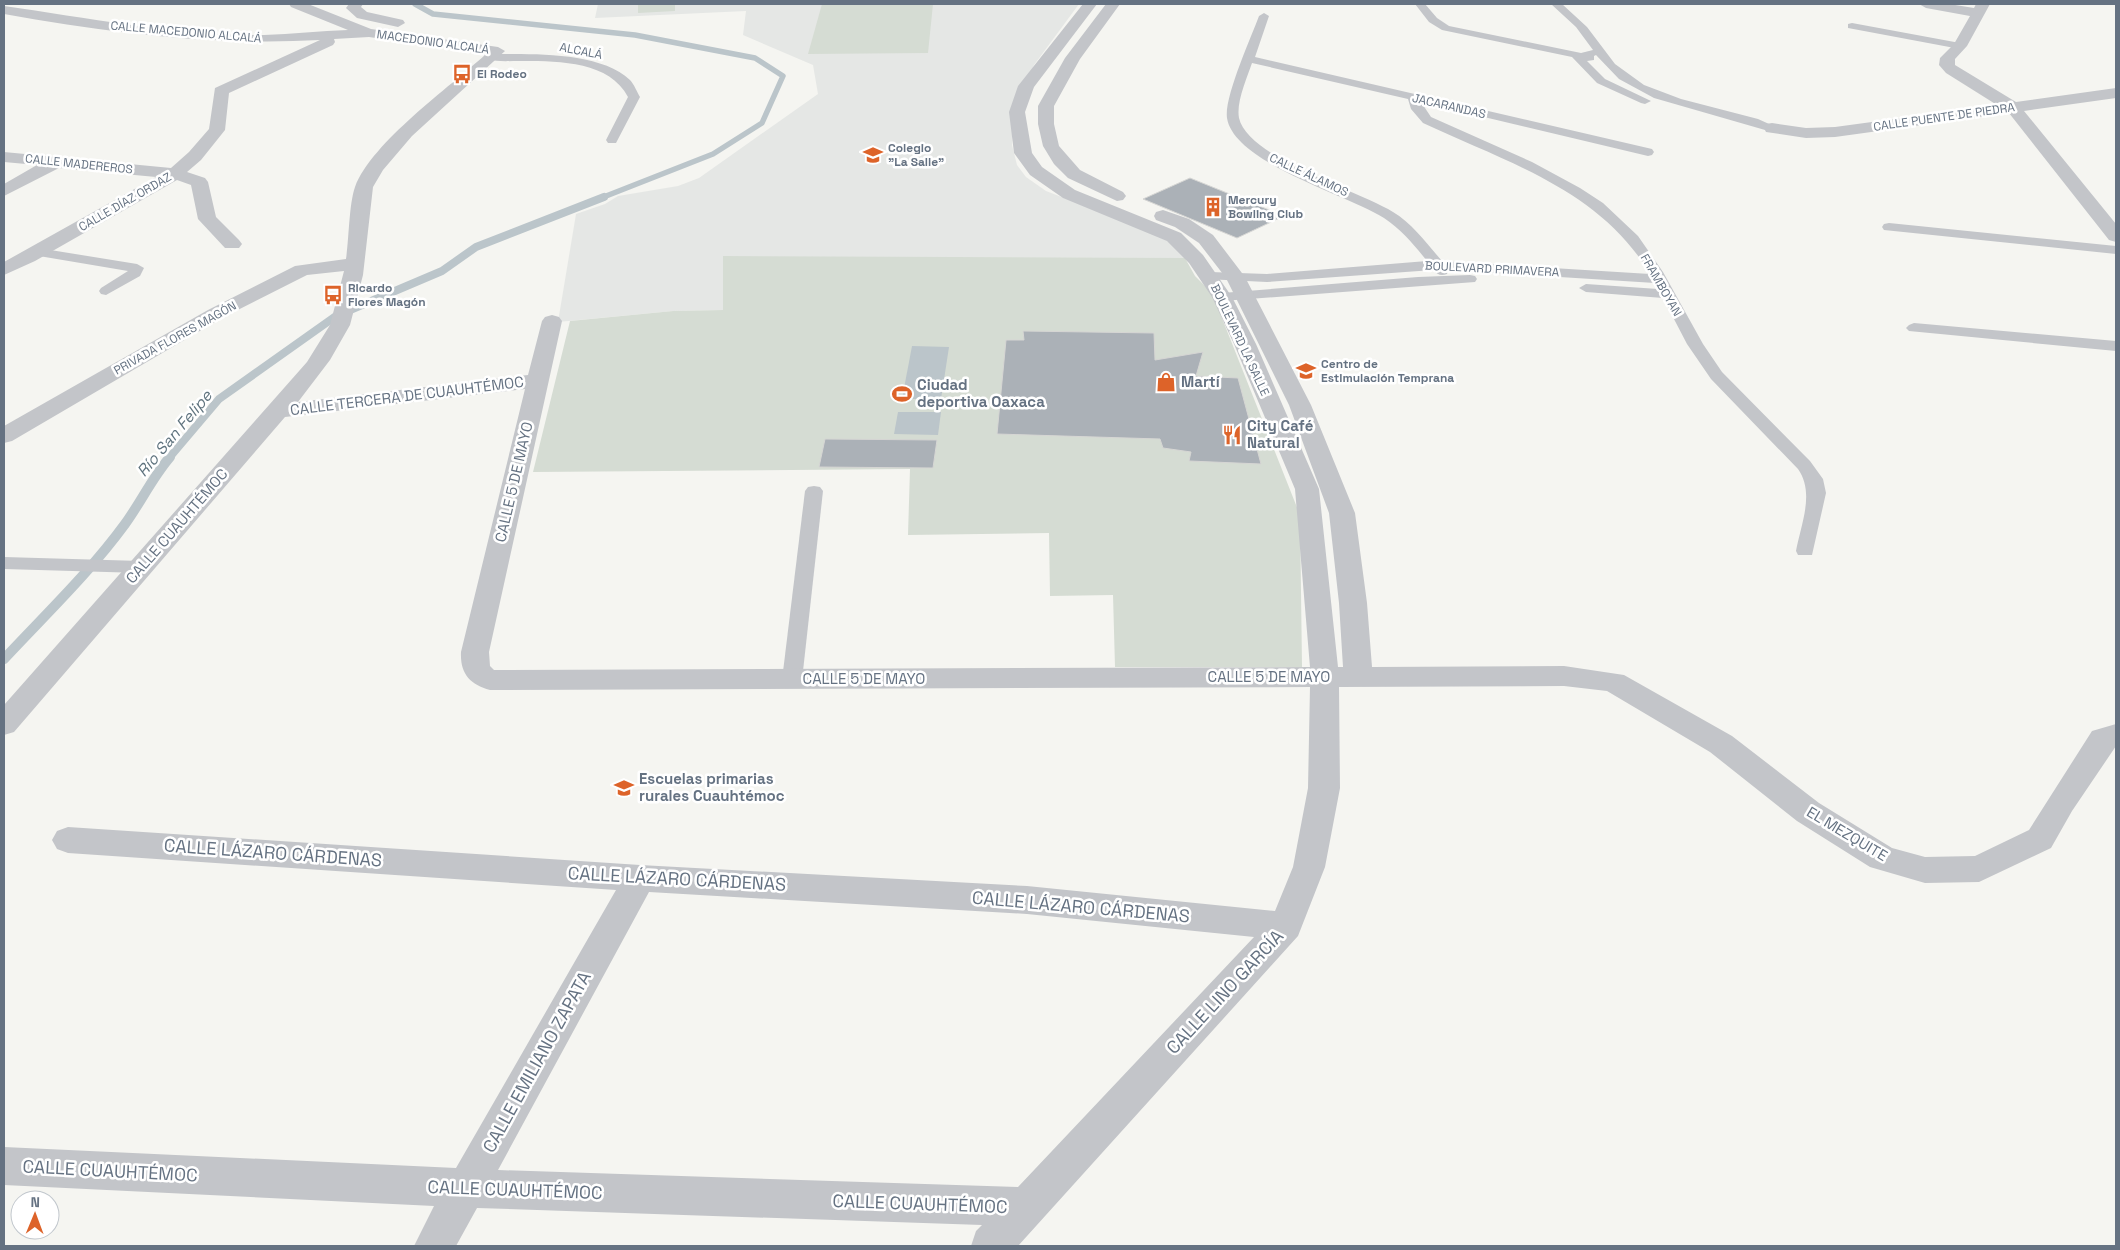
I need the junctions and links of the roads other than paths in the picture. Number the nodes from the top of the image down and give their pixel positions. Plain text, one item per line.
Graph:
1 (296, 4) edge
2 (356, 4) edge
3 (1090, 4) edge
4 (1113, 4) edge
5 (1420, 4) edge
6 (1556, 4) edge
7 (1926, 4) edge
8 (1981, 8) edge
9 (4, 10) edge
10 (1264, 16) dead end
11 (1852, 26) dead end
12 (369, 34) junction
13 (340, 37) junction
14 (1960, 46) junction
15 (495, 54) junction
16 (1600, 55) junction
17 (1577, 57) junction
18 (1250, 59) junction
19 (2116, 93) edge
20 (1413, 97) junction
21 (2013, 107) junction
22 (1772, 128) junction
23 (612, 140) dead end
24 (1648, 152) dead end
25 (4, 157) edge
26 (56, 162) junction
27 (175, 174) junction
28 (4, 191) edge
29 (1889, 227) dead end
30 (2116, 236) edge
31 (232, 244) dead end
32 (2116, 250) edge
33 (38, 252) junction
34 (354, 264) junction
35 (1437, 265) junction
36 (4, 269) edge
37 (1210, 276) junction
38 (1448, 279) junction
39 (1658, 279) junction
40 (1240, 286) junction
41 (106, 291) dead end
42 (1666, 294) junction
43 (1222, 297) junction
44 (552, 321) dead end
45 (1914, 328) dead end
46 (2116, 346) edge
47 (538, 381) junction
48 (277, 411) junction
49 (4, 436) edge
50 (814, 491) dead end
51 (1805, 551) dead end
52 (4, 563) edge
53 (129, 567) junction
54 (1341, 677) junction
55 (792, 680) junction
56 (1614, 682) joint
57 (4, 724) edge
58 (2116, 735) edge
59 (68, 840) dead end
60 (640, 878) junction
61 (1286, 926) junction
62 (4, 1166) edge
63 (466, 1188) junction
64 (1026, 1207) junction
65 (434, 1246) edge
66 (991, 1246) edge

1 - 12 street
2 - 15 street
3 - 37 street, BOULEVARD LA SALLE
4 - 40 street, BOULEVARD LA SALLE
5 - 17 lane
6 - 16 lane, CALLE PUENTE DE PIEDRA
7 - 8 street
8 - 14 street
9 - 13 street, CALLE MACEDONIO ALCALÁ
10 - 18 lane, CALLE ÁLAMOS
11 - 14 lane
12 - 13 street, CALLE MACEDONIO ALCALÁ
12 - 15 street, MACEDONIO ALCALÁ
13 - 27 street, CALLE DÍAZ ORDAZ
14 - 21 street
15 - 23 lane, ALCALÁ
15 - 34 street, CALLE CUAUHTÉMOC
16 - 17 lane
16 - 22 lane, CALLE PUENTE DE PIEDRA
17 - 22 lane, CALLE PUENTE DE PIEDRA
18 - 20 lane, JACARANDAS
18 - 35 lane, CALLE ÁLAMOS
19 - 21 street, CALLE PUENTE DE PIEDRA
20 - 24 lane, JACARANDAS
20 - 39 lane, FRAMBOYAN
21 - 22 street, CALLE PUENTE DE PIEDRA
21 - 30 street
25 - 26 street, CALLE MADEREROS
26 - 27 street, CALLE MADEREROS
26 - 28 street
27 - 31 street, CALLE MADEREROS
27 - 33 street, CALLE DÍAZ ORDAZ
29 - 32 lane
33 - 36 street, CALLE DÍAZ ORDAZ
33 - 41 lane
34 - 48 street, CALLE CUAUHTÉMOC
34 - 49 street, PRIVADA FLORES MAGÓN
35 - 38 lane, CALLE ÁLAMOS
35 - 39 lane, BOULEVARD PRIMAVERA
35 - 40 lane, BOULEVARD PRIMAVERA
37 - 40 lane
37 - 43 street, BOULEVARD LA SALLE
38 - 40 lane, BOULEVARD PRIMAVERA
38 - 42 lane, BOULEVARD PRIMAVERA
39 - 42 lane, FRAMBOYAN
40 - 43 lane
40 - 54 street, BOULEVARD LA SALLE
42 - 51 lane, FRAMBOYAN
43 - 54 street, BOULEVARD LA SALLE
44 - 47 street, CALLE 5 DE MAYO
45 - 46 lane
47 - 48 street, CALLE TERCERA DE CUAUHTÉMOC
47 - 55 street, CALLE 5 DE MAYO
48 - 53 street, CALLE CUAUHTÉMOC
50 - 55 lane
52 - 53 lane
53 - 57 street, CALLE CUAUHTÉMOC
54 - 55 street, CALLE 5 DE MAYO
54 - 56 street, CALLE 5 DE MAYO
54 - 61 street, CALLE LINO GARCÍA
56 - 58 street, EL MEZQUITE
59 - 60 street, CALLE LÁZARO CÁRDENAS
60 - 61 street, CALLE LÁZARO CÁRDENAS
60 - 63 street, CALLE EMILIANO ZAPATA
61 - 64 street, CALLE LINO GARCÍA
62 - 63 street, CALLE CUAUHTÉMOC
63 - 64 street, CALLE CUAUHTÉMOC
63 - 65 street, CALLE EMILIANO ZAPATA
64 - 66 street, CALLE LINO GARCÍA

